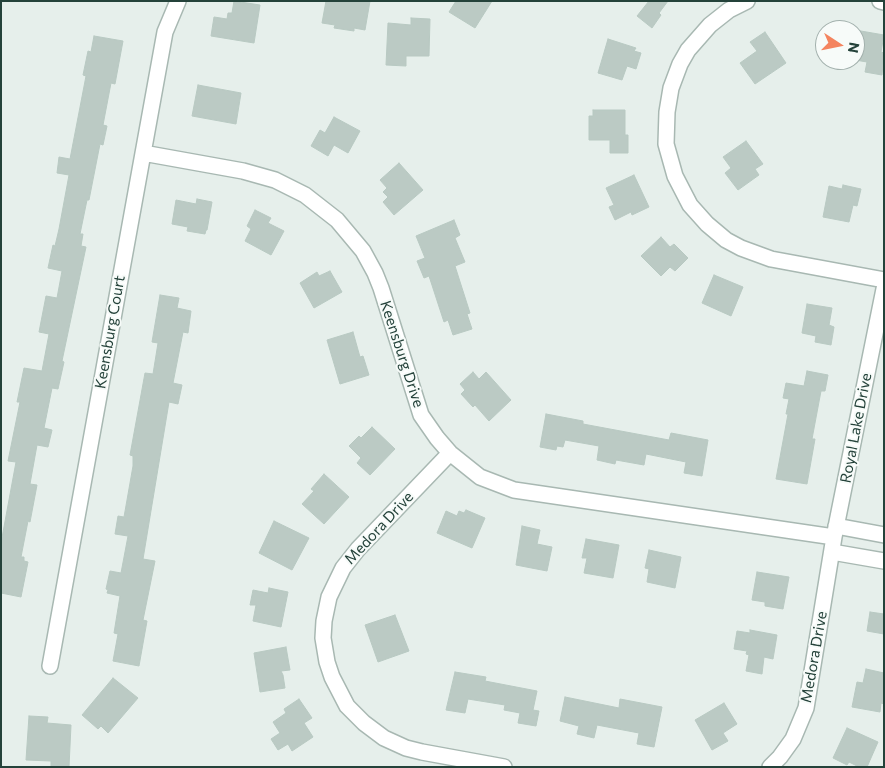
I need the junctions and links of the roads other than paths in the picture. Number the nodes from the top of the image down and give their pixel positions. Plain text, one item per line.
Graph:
1 (178, 1) edge
2 (747, 1) edge
3 (143, 154) junction
4 (884, 280) edge
5 (884, 289) edge
6 (450, 453) junction
7 (835, 532) junction
8 (884, 535) edge
9 (832, 552) junction
10 (884, 561) edge
11 (50, 666) dead end
12 (504, 767) edge
13 (770, 767) edge

1 - 3 street, Keensburg Court
2 - 4 street
3 - 6 street, Keensburg Drive
3 - 11 street, Keensburg Court
5 - 7 street, Royal Lake Drive
6 - 7 street, Keensburg Drive
6 - 12 street, Medora Drive
7 - 8 street, Keensburg Drive
7 - 9 street, Medora Drive
9 - 10 street
9 - 13 street, Medora Drive

